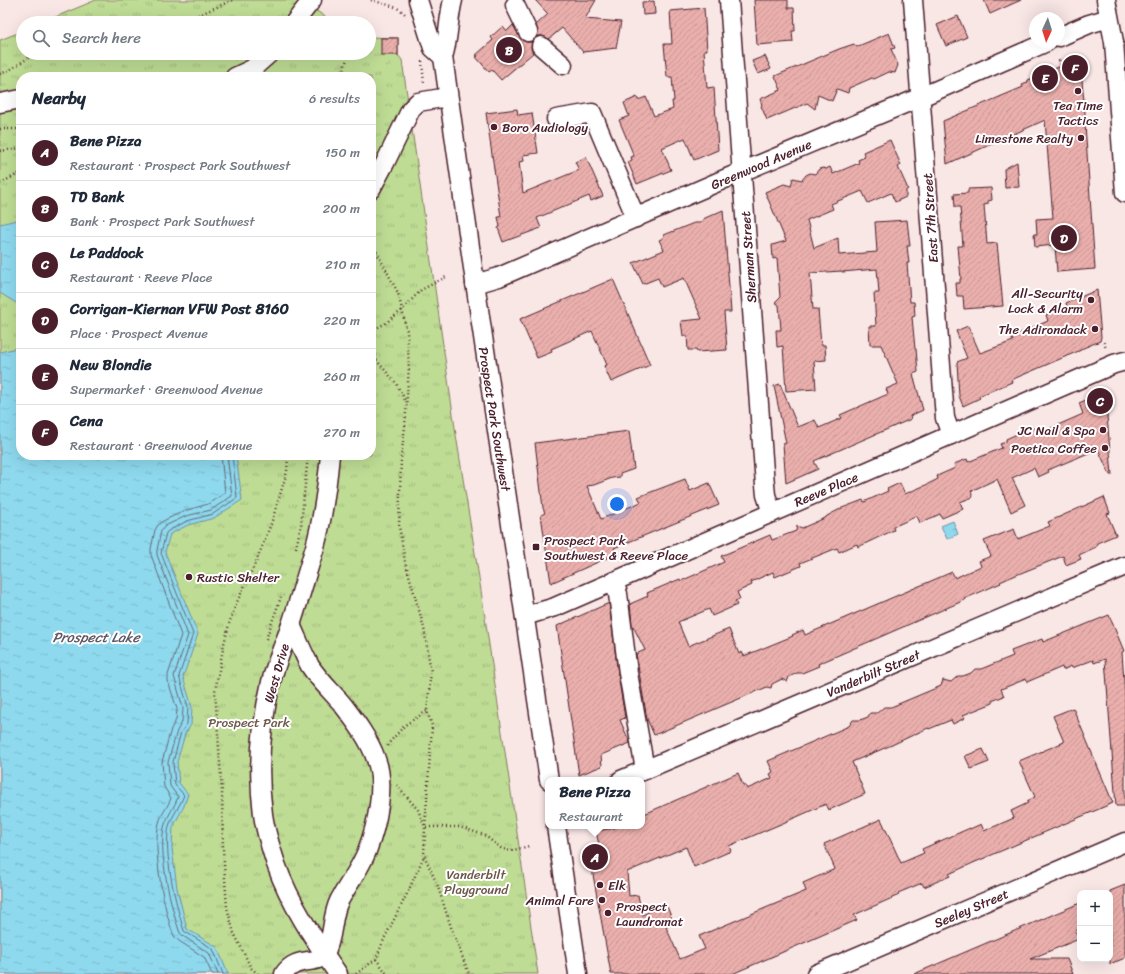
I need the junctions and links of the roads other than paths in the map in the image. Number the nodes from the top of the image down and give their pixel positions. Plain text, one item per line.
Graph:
1 (312, 0) edge
2 (418, 0) edge
3 (453, 0) edge
4 (729, 0) edge
5 (913, 0) edge
6 (1106, 0) edge
7 (515, 5) dead end
8 (299, 16) edge
9 (1109, 18) junction
10 (528, 32) dead end
11 (1065, 34) edge
12 (541, 46) dead end
13 (1033, 48) edge
14 (443, 57) junction
15 (262, 60) edge
16 (564, 65) dead end
17 (246, 72) edge
18 (448, 97) junction
19 (921, 97) junction
20 (16, 100) edge
21 (0, 103) edge
22 (556, 119) dead end
23 (742, 172) junction
24 (376, 179) edge
25 (1125, 193) edge
26 (636, 218) junction
27 (475, 284) junction
28 (1125, 361) edge
29 (951, 435) junction
30 (329, 460) edge
31 (772, 512) junction
32 (1125, 566) edge
33 (614, 581) junction
34 (525, 616) junction
35 (291, 625) junction
36 (645, 770) junction
37 (549, 777) edge
38 (628, 777) edge
39 (556, 829) edge
40 (1122, 843) edge
41 (324, 954) junction
42 (284, 974) edge
43 (338, 974) edge
44 (578, 974) edge
45 (816, 974) edge

1 - 8 street
2 - 14 street
3 - 14 street, Prospect Park Southwest
4 - 23 street, Sherman Street
5 - 19 street, East 7th Street
6 - 9 street
7 - 10 street
9 - 11 street
9 - 25 street
12 - 16 street
13 - 19 street, Greenwood Avenue
14 - 18 street, Prospect Park Southwest
15 - 17 street
18 - 24 street
18 - 27 street, Prospect Park Southwest
19 - 23 street, Greenwood Avenue
19 - 29 street, East 7th Street
20 - 21 street
22 - 26 street
23 - 26 street, Greenwood Avenue
23 - 31 street, Sherman Street
26 - 27 street, Greenwood Avenue
27 - 34 street, Prospect Park Southwest
28 - 29 street, Reeve Place
29 - 31 street, Reeve Place
30 - 35 street, West Drive
31 - 33 street, Reeve Place
32 - 36 street, Vanderbilt Street
33 - 34 street, Reeve Place
33 - 36 street
34 - 37 street, Prospect Park Southwest
35 - 41 street, West Drive
35 - 41 street
36 - 38 street, Vanderbilt Street
39 - 44 street
40 - 45 street, Seeley Street
41 - 42 street
41 - 43 street, West Drive

